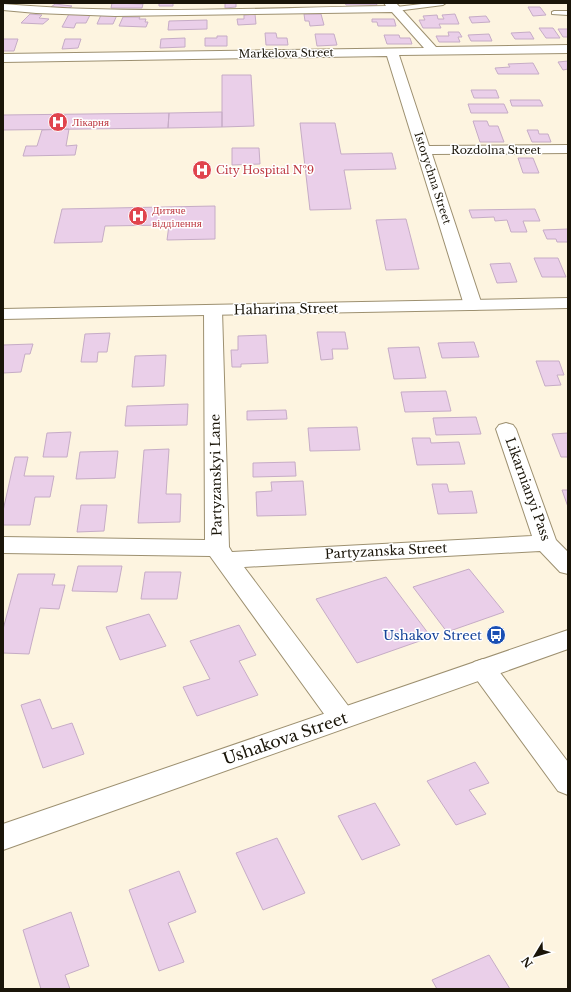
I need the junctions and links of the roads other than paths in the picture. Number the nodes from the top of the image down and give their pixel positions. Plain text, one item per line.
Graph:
1 (443, 3) edge
2 (393, 6) edge
3 (3, 7) edge
4 (554, 13) dead end
5 (568, 13) edge
6 (568, 49) edge
7 (433, 51) junction
8 (392, 52) junction
9 (3, 58) edge
10 (424, 150) junction
11 (568, 150) edge
12 (568, 303) edge
13 (473, 305) junction
14 (213, 310) junction
15 (3, 314) edge
16 (506, 428) dead end
17 (546, 543) junction
18 (3, 545) edge
19 (222, 554) junction
20 (568, 566) edge
21 (568, 639) edge
22 (482, 669) junction
23 (342, 718) junction
24 (568, 783) edge
25 (3, 837) edge

1 - 2 lane
2 - 3 street
2 - 7 street
4 - 5 lane
6 - 7 street, Markelova Street
7 - 8 street, Markelova Street
8 - 9 street, Markelova Street
8 - 10 street, Istorychna Street
10 - 11 street, Rozdolna Street
10 - 13 street, Istorychna Street
12 - 13 street, Haharina Street
13 - 14 street, Haharina Street
14 - 15 street, Haharina Street
14 - 19 street, Partyzanskyi Lane
16 - 17 street, Likarnianyi Pass
17 - 19 street, Partyzanska Street
17 - 20 street, Likarnianyi Pass
18 - 19 street, Partyzanska Street
19 - 23 street
21 - 22 street, Ushakova Street
22 - 23 street, Ushakova Street
22 - 24 street
23 - 25 street, Ushakova Street

